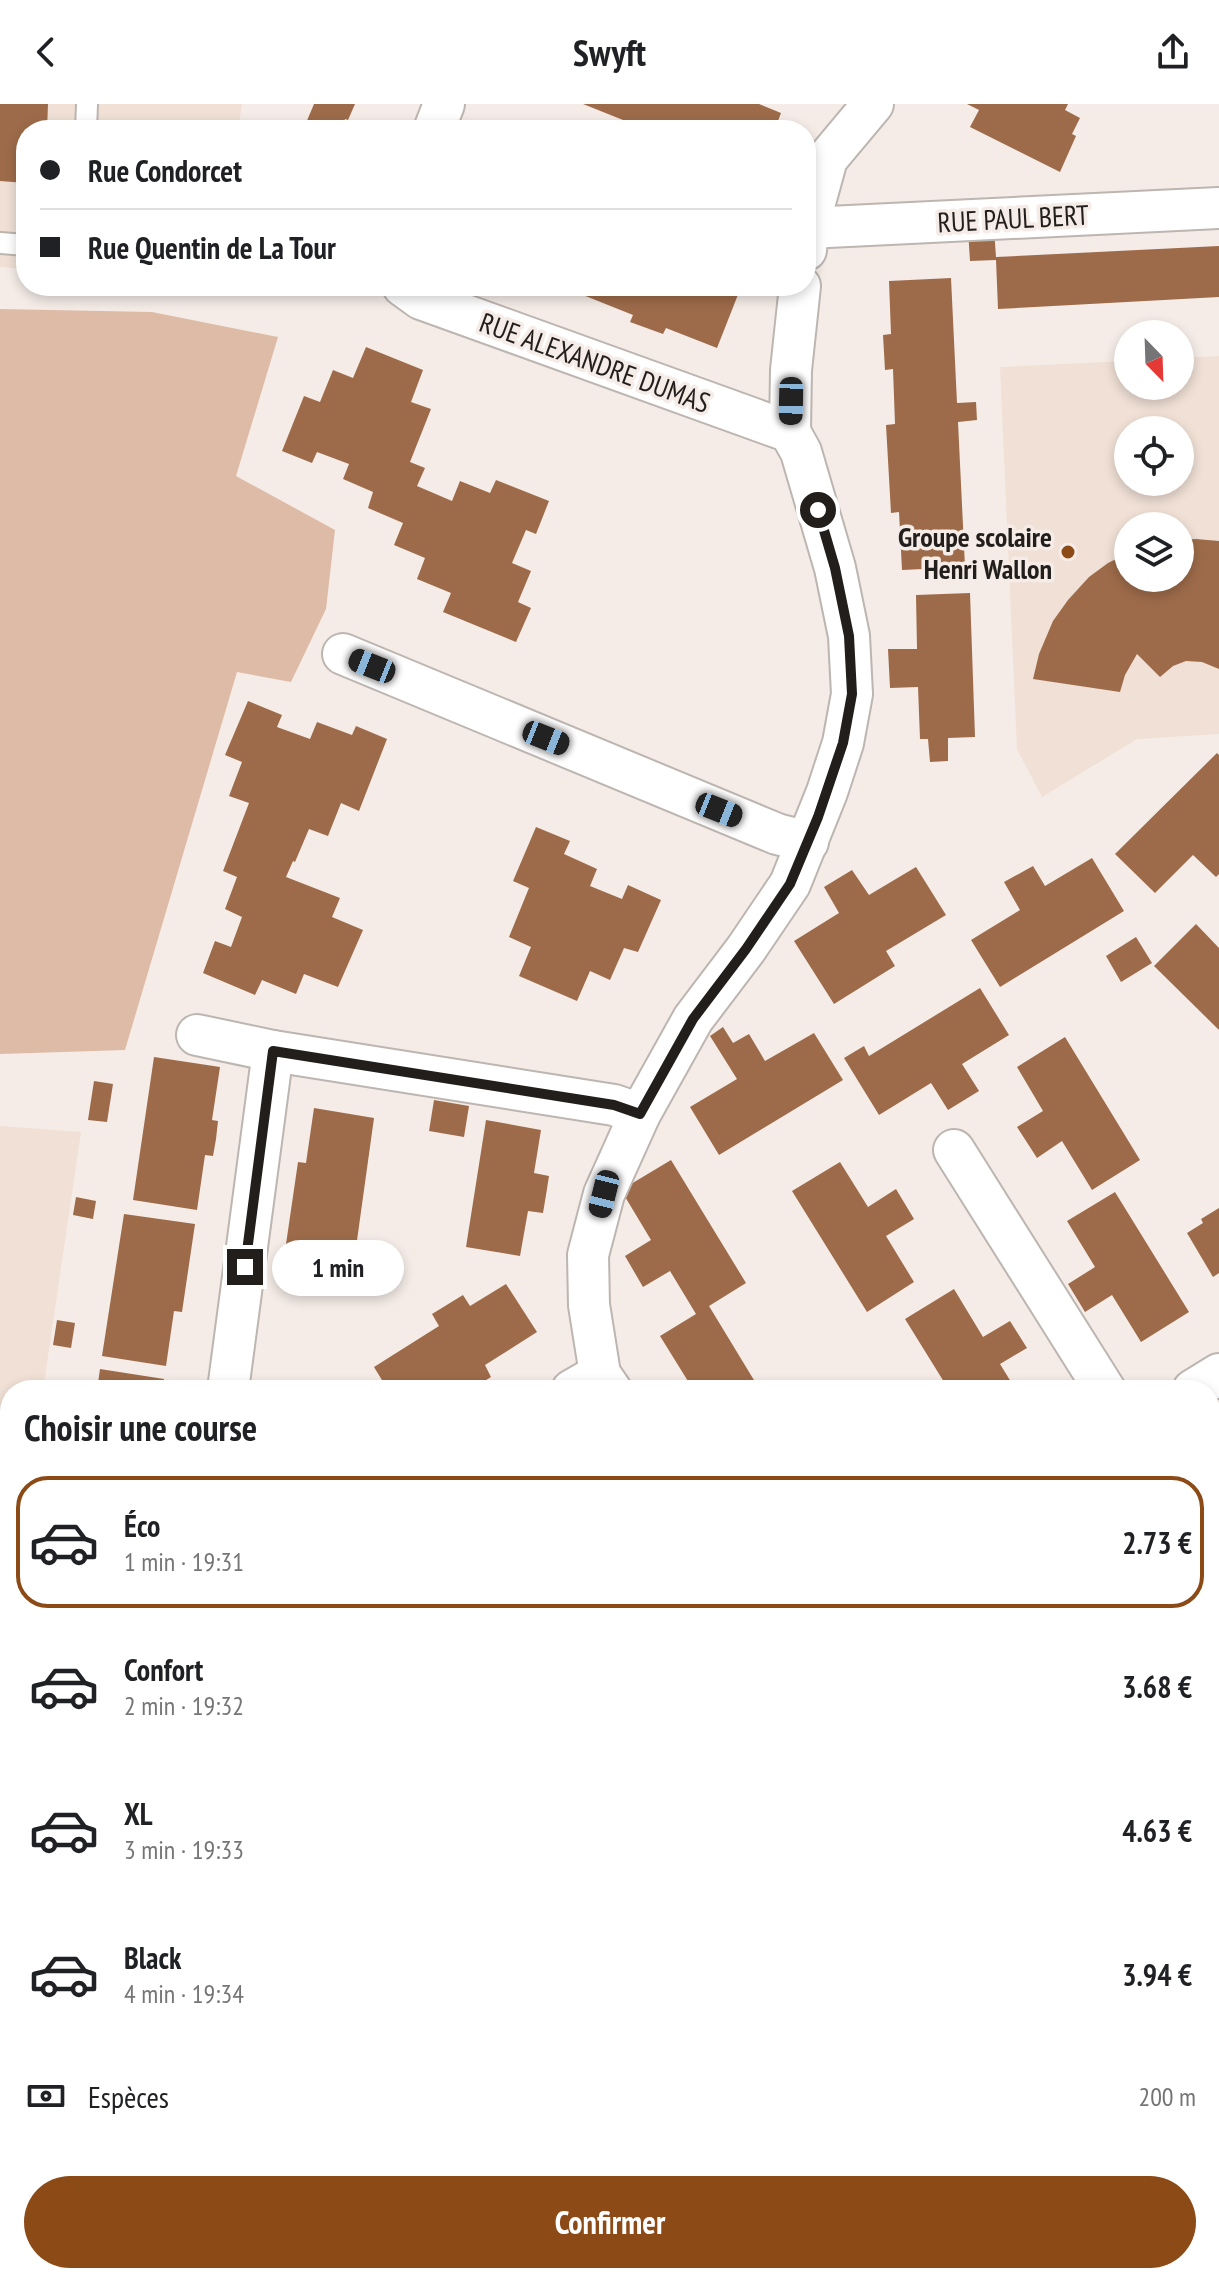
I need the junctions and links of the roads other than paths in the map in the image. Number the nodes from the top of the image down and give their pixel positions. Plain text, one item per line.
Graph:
1 (873, 104) edge
2 (816, 203) edge
3 (1219, 208) edge
4 (816, 238) edge
5 (417, 296) edge
6 (799, 296) edge
7 (790, 432) junction
8 (343, 654) dead end
9 (808, 842) junction
10 (197, 1035) dead end
11 (273, 1051) junction
12 (640, 1114) junction
13 (954, 1150) dead end
14 (229, 1380) edge
15 (594, 1380) edge
16 (1099, 1380) edge

1 - 2 street
3 - 4 street, RUE PAUL BERT
5 - 7 street, RUE ALEXANDRE DUMAS
6 - 7 street
7 - 9 street
8 - 9 street
9 - 12 street
10 - 11 street
11 - 12 street
11 - 14 street
12 - 15 street
13 - 16 street

